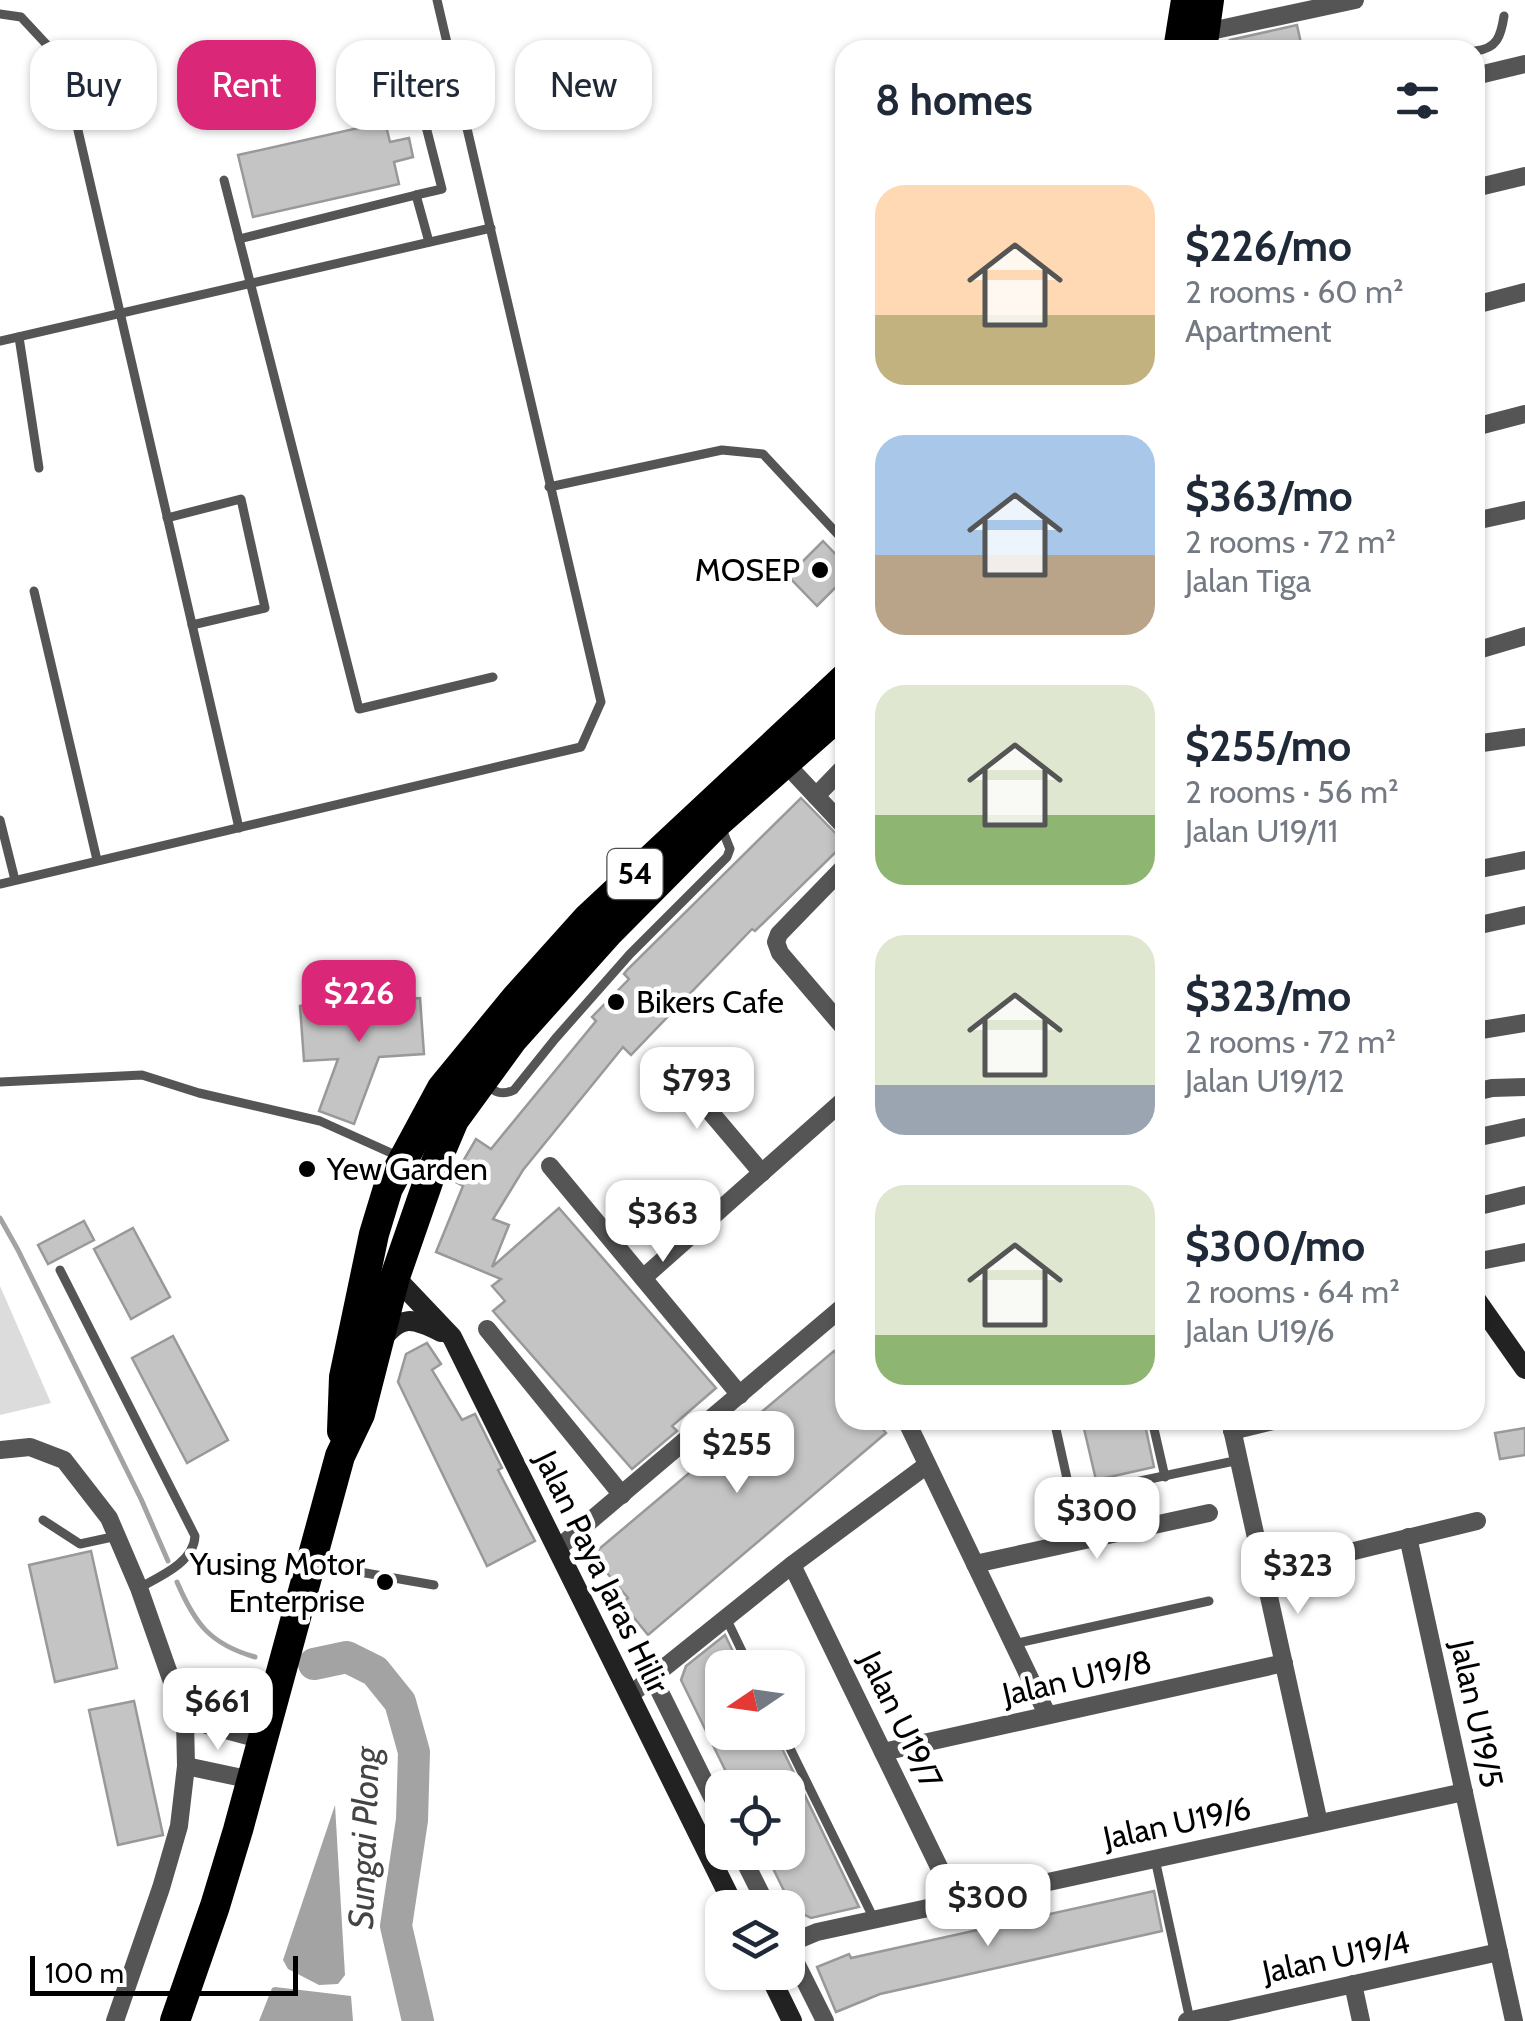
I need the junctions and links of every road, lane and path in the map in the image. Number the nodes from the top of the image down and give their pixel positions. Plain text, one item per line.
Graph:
1 (437, 0) edge
2 (1186, 0) edge
3 (1209, 0) edge
4 (1355, 0) edge
5 (0, 14) edge
6 (1504, 16) dead end
7 (1180, 40) edge
8 (1204, 40) edge
9 (1208, 40) edge
10 (1485, 50) edge
11 (1525, 64) edge
12 (1485, 74) edge
13 (427, 130) edge
14 (1525, 176) edge
15 (224, 180) dead end
16 (1485, 186) edge
17 (416, 196) junction
18 (491, 228) junction
19 (239, 240) junction
20 (429, 242) junction
21 (250, 284) junction
22 (1525, 292) edge
23 (1485, 302) edge
24 (120, 314) junction
25 (19, 337) junction
26 (0, 341) edge
27 (1525, 414) edge
28 (1485, 424) edge
29 (39, 468) dead end
30 (549, 487) junction
31 (1525, 510) edge
32 (168, 518) junction
33 (1485, 519) edge
34 (835, 531) edge
35 (34, 591) dead end
36 (192, 625) junction
37 (1525, 636) edge
38 (1485, 648) edge
39 (493, 677) dead end
40 (835, 687) edge
41 (835, 719) edge
42 (1525, 737) edge
43 (1485, 743) edge
44 (786, 764) junction
45 (835, 776) edge
46 (816, 796) junction
47 (835, 816) edge
48 (0, 820) edge
49 (718, 822) junction
50 (239, 828) junction
51 (97, 860) junction
52 (1525, 860) edge
53 (1485, 868) edge
54 (835, 876) edge
55 (15, 880) junction
56 (0, 884) edge
57 (1525, 915) edge
58 (1485, 924) edge
59 (608, 932) junction
60 (630, 954) junction
61 (835, 1017) edge
62 (531, 1019) junction
63 (1525, 1022) edge
64 (1485, 1029) edge
65 (555, 1040) junction
66 (667, 1060) dead end
67 (0, 1082) edge
68 (482, 1082) junction
69 (442, 1088) junction
70 (1525, 1088) edge
71 (1485, 1090) edge
72 (835, 1109) edge
73 (1525, 1128) edge
74 (1485, 1136) edge
75 (403, 1158) junction
76 (550, 1166) dead end
77 (762, 1172) junction
78 (1525, 1195) edge
79 (1485, 1205) edge
80 (1525, 1252) edge
81 (1485, 1260) edge
82 (60, 1270) dead end
83 (395, 1277) junction
84 (643, 1278) junction
85 (1485, 1311) edge
86 (835, 1314) edge
87 (487, 1329) dead end
88 (452, 1338) junction
89 (376, 1347) junction
90 (1523, 1362) edge
91 (344, 1377) junction
92 (740, 1395) junction
93 (911, 1430) edge
94 (1056, 1430) edge
95 (1154, 1430) edge
96 (1232, 1430) edge
97 (0, 1450) edge
98 (340, 1456) junction
99 (1239, 1460) junction
100 (927, 1465) junction
101 (1165, 1477) junction
102 (622, 1495) junction
103 (1209, 1513) dead end
104 (42, 1520) dead end
105 (1477, 1521) dead end
106 (117, 1536) junction
107 (1408, 1538) junction
108 (557, 1549) junction
109 (311, 1564) junction
110 (975, 1564) junction
111 (792, 1565) junction
112 (1264, 1572) junction
113 (434, 1585) dead end
114 (139, 1588) junction
115 (1209, 1601) dead end
116 (726, 1618) junction
117 (1013, 1644) junction
118 (741, 1650) edge
119 (1284, 1662) junction
120 (653, 1678) junction
121 (630, 1695) junction
122 (1047, 1714) junction
123 (184, 1720) junction
124 (264, 1740) junction
125 (791, 1750) edge
126 (883, 1752) junction
127 (186, 1766) junction
128 (252, 1780) junction
129 (705, 1783) edge
130 (1464, 1792) junction
131 (1319, 1824) junction
132 (1155, 1859) junction
133 (726, 1890) edge
134 (956, 1902) junction
135 (874, 1919) junction
136 (805, 1938) edge
137 (1499, 1952) junction
138 (805, 1980) edge
139 (1353, 1984) junction
140 (777, 1990) edge
141 (116, 2021) edge
142 (175, 2021) edge
143 (792, 2021) edge
144 (825, 2021) edge
145 (1188, 2021) edge
146 (1362, 2021) edge
147 (1514, 2021) edge

1 - 18 lane
2 - 7 highway
3 - 8 highway
4 - 9 street
5 - 24 lane
6 - 10 lane
11 - 12 street
13 - 17 lane
14 - 16 street
15 - 19 lane
17 - 19 lane
17 - 20 lane
18 - 20 lane
18 - 30 lane
19 - 21 lane
20 - 21 lane
21 - 24 lane
21 - 39 lane
22 - 23 street
24 - 25 lane
24 - 32 lane
25 - 26 lane
25 - 29 lane
27 - 28 street
30 - 34 lane
30 - 50 lane
31 - 33 street
32 - 36 lane
32 - 36 lane
35 - 51 lane
36 - 50 lane
37 - 38 street
40 - 69 highway, 54
41 - 44 highway, 54
42 - 43 street
44 - 46 street
44 - 49 highway, 54
45 - 46 street
46 - 47 street
48 - 55 lane
49 - 59 highway, 54
49 - 60 lane
50 - 51 lane
51 - 55 lane
52 - 53 street
54 - 61 street
55 - 56 lane
57 - 58 street
59 - 60 lane
59 - 62 highway, 54
60 - 65 lane
62 - 65 lane
62 - 68 highway, 54
63 - 64 street
65 - 68 lane
66 - 77 street
67 - 75 lane
68 - 83 highway, 54
69 - 75 highway, 54
69 - 83 highway
70 - 71 street
72 - 77 street
73 - 74 street
75 - 91 highway, 54
76 - 84 street
77 - 84 street
78 - 79 street
80 - 81 street
82 - 114 lane
83 - 88 street, Jalan Paya Jaras Hilir
83 - 89 highway, 54
83 - 91 highway
84 - 92 street
85 - 90 street
86 - 92 street
87 - 102 street
88 - 89 street
88 - 108 street, Jalan Paya Jaras Hilir
89 - 98 highway, 54
91 - 98 highway, 54
92 - 102 street
93 - 100 street
94 - 101 lane
95 - 101 lane
96 - 99 street
97 - 106 street
98 - 109 highway, 54
99 - 101 lane
99 - 112 street
100 - 110 street
100 - 111 street
102 - 108 street
103 - 110 street
104 - 106 lane
105 - 107 street
106 - 114 street
107 - 112 street
107 - 130 street, Jalan U19/5
108 - 121 street, Jalan Paya Jaras Hilir
109 - 113 lane
109 - 124 highway, 54
110 - 117 street
111 - 116 street
111 - 126 street, Jalan U19/7
112 - 119 street
114 - 123 street
115 - 117 lane
116 - 118 lane
116 - 120 street
117 - 122 street
119 - 122 street, Jalan U19/8
119 - 131 street
120 - 121 street
120 - 129 street
121 - 133 street, Jalan Paya Jaras Hilir
122 - 126 street, Jalan U19/8
123 - 124 street
123 - 127 street
124 - 128 highway, 54
125 - 135 lane
126 - 134 street, Jalan U19/7
127 - 128 street
127 - 141 street
128 - 142 highway, 54
130 - 131 street, Jalan U19/6
130 - 137 street, Jalan U19/5
131 - 132 street, Jalan U19/6
132 - 134 street, Jalan U19/6
132 - 145 lane
134 - 135 street, Jalan U19/6
135 - 136 street, Jalan U19/6
137 - 139 street, Jalan U19/4
137 - 147 street, Jalan U19/5
138 - 144 street
139 - 145 street, Jalan U19/4
139 - 146 street
140 - 143 street

